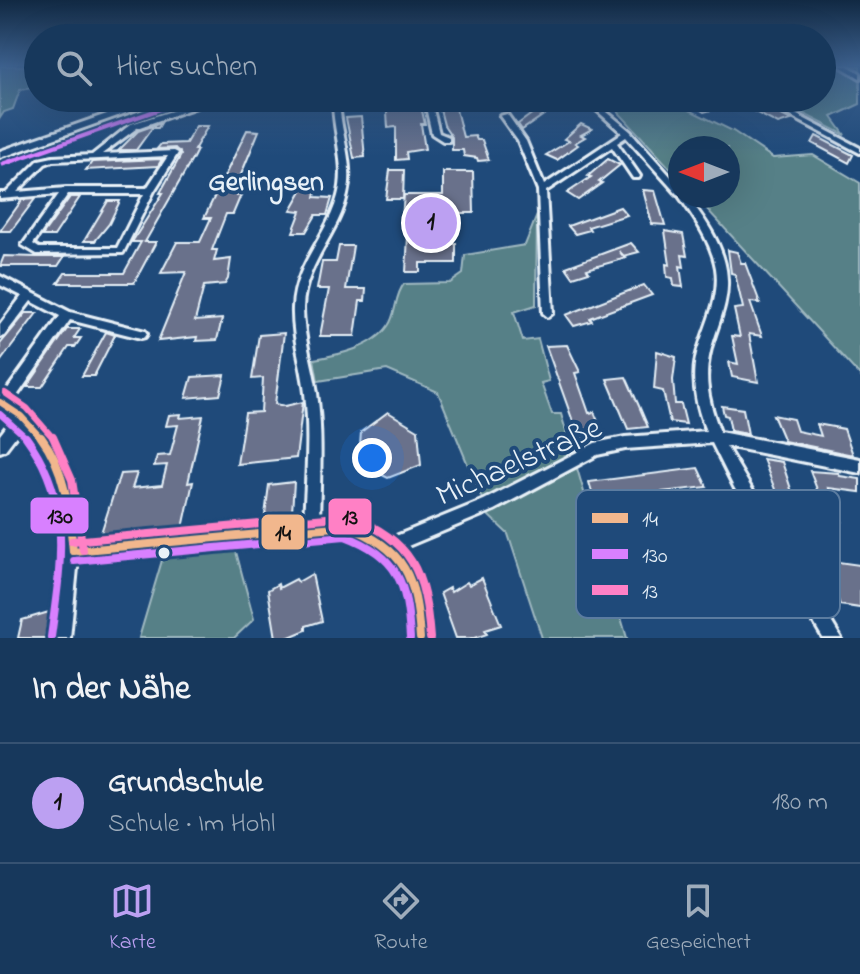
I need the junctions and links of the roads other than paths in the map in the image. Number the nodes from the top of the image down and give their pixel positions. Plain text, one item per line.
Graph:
1 (123, 112) edge
2 (176, 112) edge
3 (336, 112) edge
4 (430, 112) edge
5 (602, 112) edge
6 (786, 112) edge
7 (504, 116) dead end
8 (627, 133) junction
9 (446, 139) dead end
10 (613, 143) junction
11 (860, 151) edge
12 (0, 155) edge
13 (95, 156) junction
14 (636, 176) dead end
15 (668, 178) edge
16 (542, 190) junction
17 (66, 191) junction
18 (150, 191) junction
19 (5, 195) edge
20 (691, 208) edge
21 (0, 280) edge
22 (28, 297) junction
23 (548, 313) dead end
24 (67, 315) junction
25 (0, 333) edge
26 (141, 334) dead end
27 (2, 403) edge
28 (23, 416) junction
29 (713, 437) junction
30 (0, 446) edge
31 (860, 466) edge
32 (744, 490) edge
33 (311, 528) junction
34 (392, 545) junction
35 (73, 551) junction
36 (820, 618) edge
37 (61, 638) edge
38 (420, 638) edge
39 (832, 638) edge

1 - 12 main road
2 - 13 street
3 - 33 street
4 - 9 street
5 - 8 street
6 - 11 street
7 - 16 street
8 - 10 street
8 - 15 street
10 - 14 street
10 - 16 street
13 - 18 street
13 - 19 street
16 - 23 street
17 - 18 street
17 - 18 street
17 - 19 street
20 - 29 street
21 - 22 street
22 - 24 street
22 - 25 street
24 - 26 street
24 - 27 street
27 - 28 street
28 - 30 street
28 - 35 street
29 - 31 street, Michaelstraße
29 - 32 street
29 - 34 street, Michaelstraße
33 - 34 street
33 - 35 street
34 - 38 street
35 - 37 street
36 - 39 street

